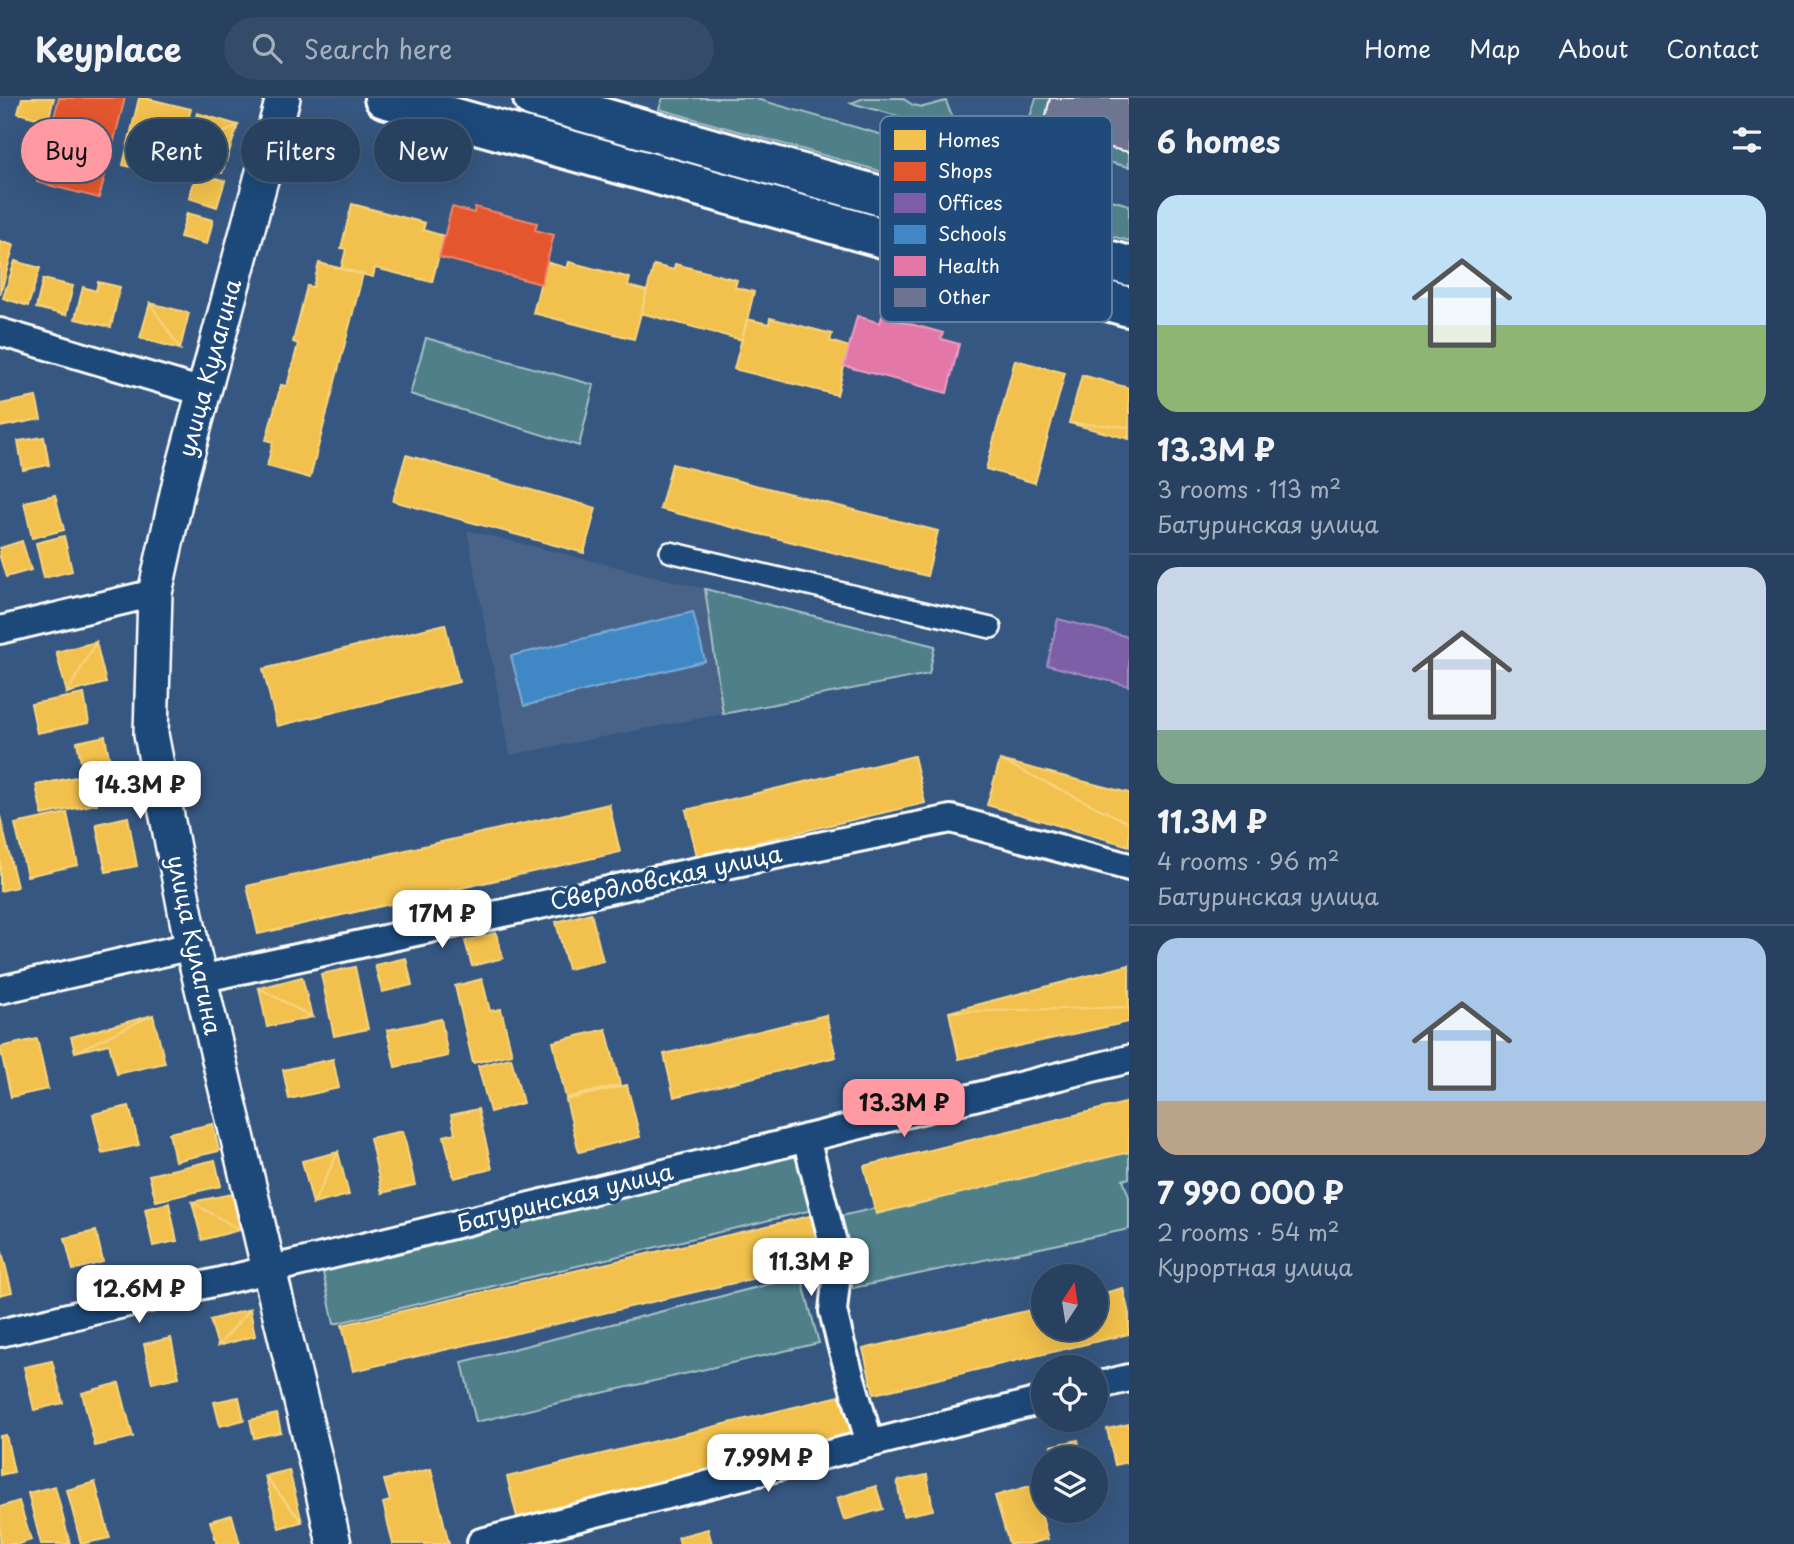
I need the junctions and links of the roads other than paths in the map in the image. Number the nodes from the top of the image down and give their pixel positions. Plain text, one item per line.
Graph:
1 (283, 98) edge
2 (384, 98) edge
3 (533, 98) edge
4 (880, 196) edge
5 (880, 237) edge
6 (1112, 261) edge
7 (1129, 266) edge
8 (1112, 302) edge
9 (1129, 307) edge
10 (0, 332) edge
11 (203, 393) junction
12 (670, 552) dead end
13 (155, 593) junction
14 (991, 628) dead end
15 (0, 630) edge
16 (1129, 867) edge
17 (192, 946) junction
18 (200, 979) junction
19 (0, 990) edge
20 (1129, 1059) edge
21 (806, 1138) junction
22 (268, 1270) junction
23 (0, 1333) edge
24 (1129, 1378) edge
25 (1108, 1384) edge
26 (1031, 1403) edge
27 (870, 1444) junction
28 (481, 1542) edge
29 (334, 1544) edge

1 - 11 street, улица Кулагина
2 - 5 main road
3 - 4 main road
6 - 7 main road
8 - 9 main road
10 - 11 street
11 - 13 street, улица Кулагина
12 - 14 street
13 - 15 street
13 - 17 street, улица Кулагина
16 - 18 street, Свердловская улица
17 - 18 street, улица Кулагина
17 - 19 street
18 - 22 street, улица Кулагина
20 - 21 street, Батуринская улица
21 - 22 street, Батуринская улица
21 - 27 street
22 - 23 street, Батуринская улица
22 - 29 street, улица Кулагина
24 - 25 street
26 - 27 street
27 - 28 street

